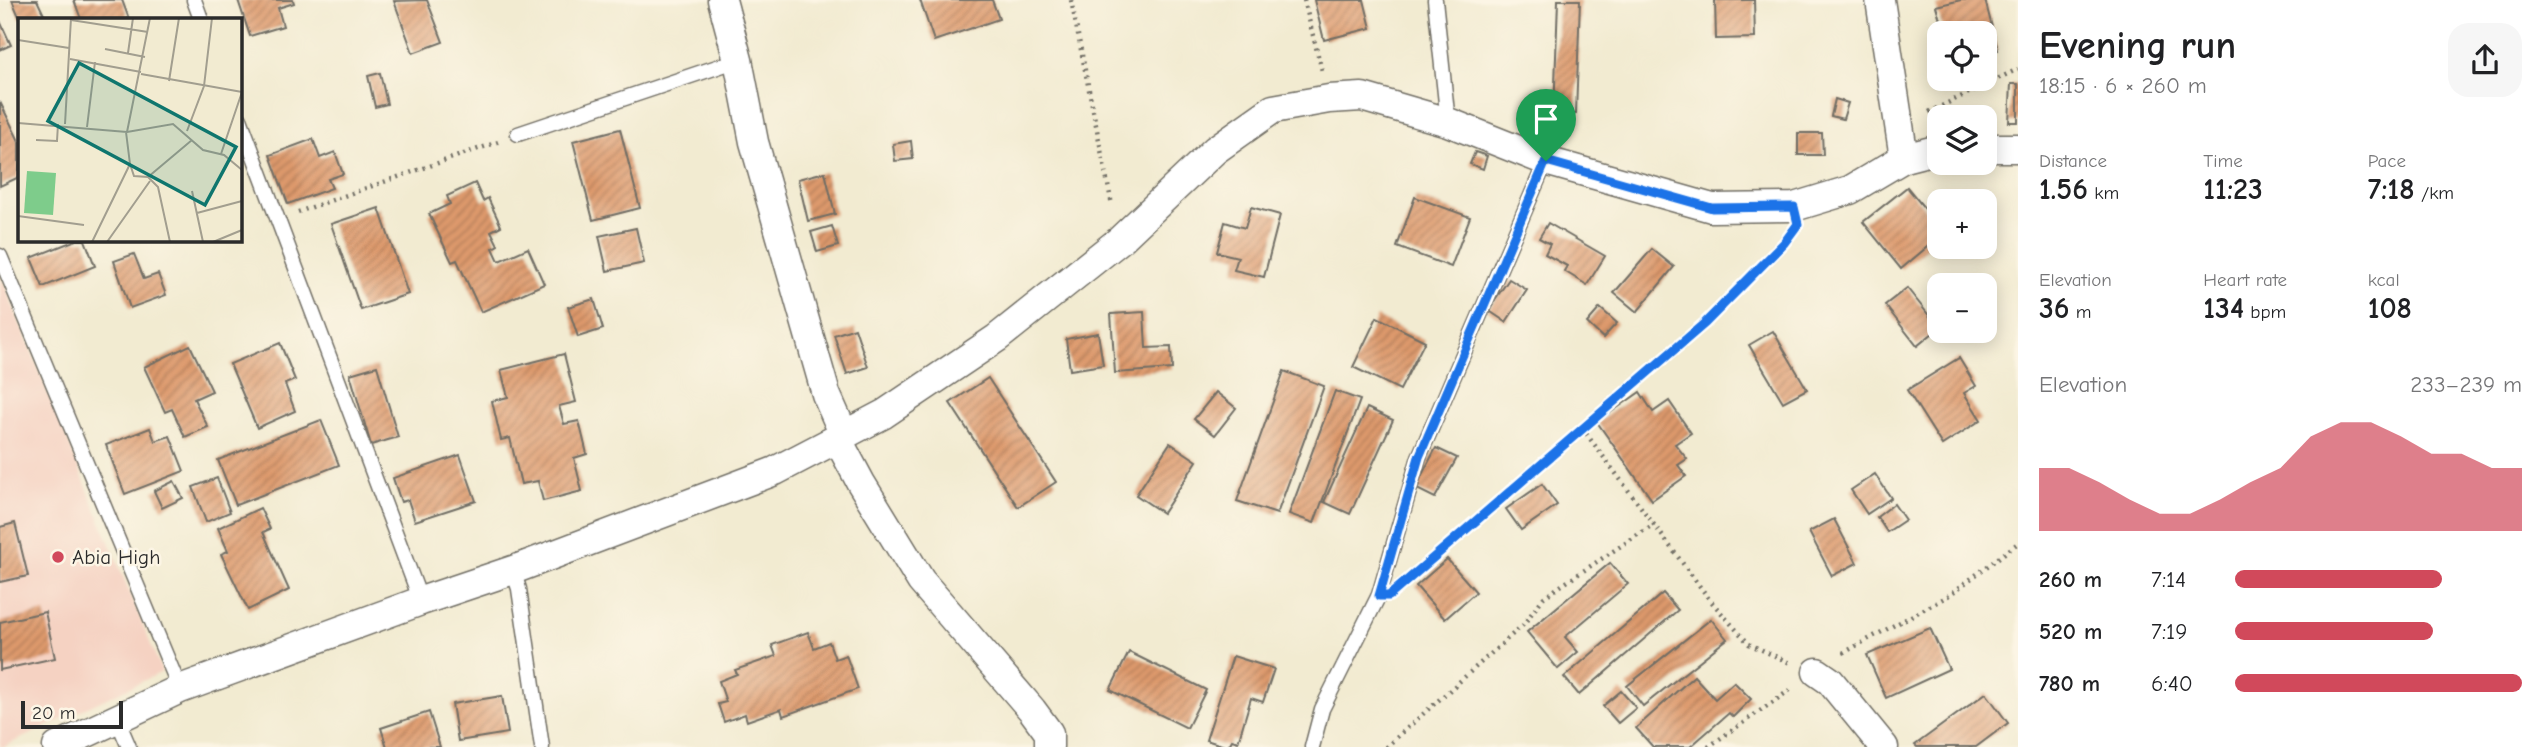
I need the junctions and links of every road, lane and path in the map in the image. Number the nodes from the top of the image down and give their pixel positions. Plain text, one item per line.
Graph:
1 (194, 0) edge
2 (722, 0) edge
3 (1071, 0) edge
4 (1304, 0) edge
5 (1435, 0) edge
6 (1880, 0) edge
7 (201, 18) edge
8 (738, 60) junction
9 (2018, 69) edge
10 (1329, 99) junction
11 (1448, 122) junction
12 (242, 125) edge
13 (1900, 126) junction
14 (519, 134) joint
15 (1997, 148) edge
16 (2018, 148) edge
17 (1927, 152) edge
18 (1904, 158) junction
19 (1546, 161) junction
20 (1794, 207) junction
21 (278, 219) junction
22 (1120, 240) junction
23 (0, 257) edge
24 (1582, 428) junction
25 (840, 437) junction
26 (1654, 524) junction
27 (2018, 543) edge
28 (513, 570) junction
29 (1379, 596) junction
30 (421, 601) junction
31 (1817, 672) junction
32 (180, 689) junction
33 (117, 719) junction
34 (1054, 742) edge
35 (57, 747) edge
36 (129, 747) edge
37 (542, 747) edge
38 (1312, 747) edge
39 (1387, 747) edge
40 (1708, 747) edge
41 (1884, 747) edge

1 - 7 lane
2 - 8 street
3 - 22 path
4 - 10 path
5 - 11 lane
6 - 13 street
8 - 14 lane
8 - 25 street
9 - 13 path
10 - 11 street
10 - 22 street
11 - 19 street
12 - 21 lane
13 - 18 street
14 - 21 path
15 - 16 street
17 - 18 street
18 - 20 street
19 - 20 street
19 - 29 lane
20 - 24 path
21 - 30 lane
22 - 25 street
23 - 32 lane
24 - 26 path
24 - 29 path
25 - 28 street
25 - 34 street
26 - 31 path
26 - 39 path
27 - 31 path
28 - 30 street
28 - 37 lane
29 - 38 lane
30 - 32 street
31 - 40 path
31 - 41 street
32 - 33 street
33 - 35 street
33 - 36 lane

